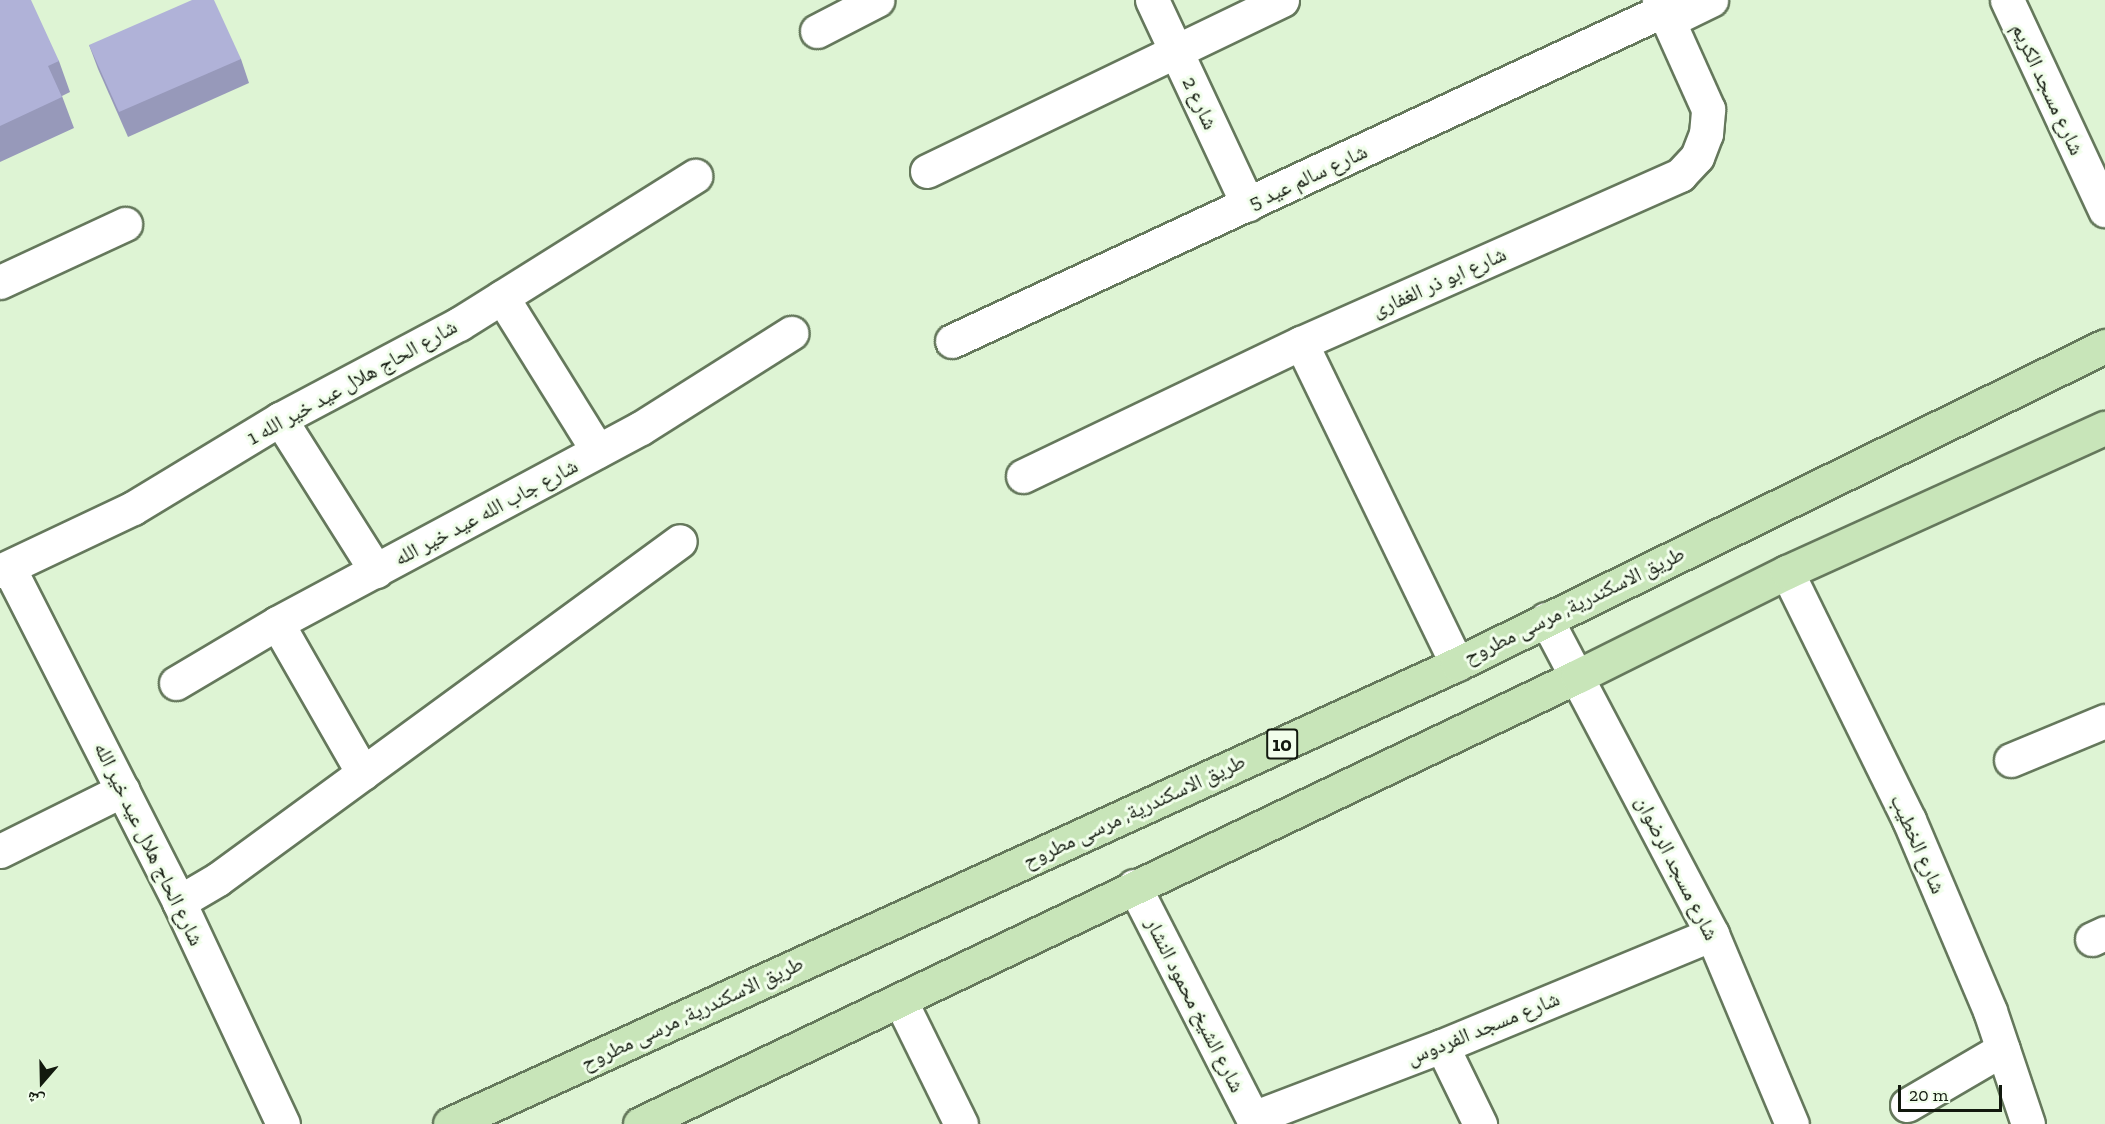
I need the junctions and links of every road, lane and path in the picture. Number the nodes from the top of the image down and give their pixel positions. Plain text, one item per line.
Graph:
1 (877, 0) edge
2 (1152, 0) edge
3 (1282, 0) edge
4 (1711, 0) edge
5 (2007, 0) edge
6 (1664, 10) edge
7 (817, 31) dead end
8 (1175, 51) junction
9 (927, 171) dead end
10 (695, 176) dead end
11 (1248, 206) junction
12 (2105, 210) edge
13 (125, 224) dead end
14 (0, 282) edge
15 (502, 297) junction
16 (791, 333) dead end
17 (952, 341) dead end
18 (1301, 343) junction
19 (2105, 346) edge
20 (280, 419) junction
21 (2105, 428) edge
22 (598, 451) junction
23 (1023, 476) dead end
24 (680, 541) dead end
25 (4, 569) edge
26 (376, 571) junction
27 (1787, 573) junction
28 (1546, 619) junction
29 (277, 623) junction
30 (1457, 664) junction
31 (1578, 676) junction
32 (176, 683) dead end
33 (2105, 721) edge
34 (2011, 760) dead end
35 (363, 773) junction
36 (123, 790) junction
37 (0, 851) edge
38 (1134, 886) junction
39 (179, 902) junction
40 (1712, 934) junction
41 (900, 999) junction
42 (1442, 1046) junction
43 (2003, 1049) junction
44 (1907, 1105) dead end
45 (1254, 1121) edge
46 (283, 1124) edge
47 (450, 1124) edge
48 (640, 1124) edge
49 (961, 1124) edge
50 (1480, 1124) edge
51 (1792, 1124) edge
52 (2028, 1124) edge

1 - 7 street
2 - 8 street, شارع 2
3 - 8 street
4 - 6 street, شارع سالم عيد 5
5 - 12 street, شارع مسجد الكريم
6 - 11 street, شارع سالم عيد 5
6 - 18 street, شارع ابو ذر الغفارى
8 - 9 street
8 - 11 street, شارع 2
10 - 15 street, شارع الحاج هلال عيد خير الله 1
11 - 17 street, شارع سالم عيد 5
13 - 14 street
15 - 20 street, شارع الحاج هلال عيد خير الله 1
15 - 22 street
16 - 22 street, شارع جاب الله عيد خير الله
18 - 23 street, شارع ابو ذر الغفارى
18 - 30 street
19 - 28 main road, طريق الاسكندرية, مرسى مطروح / 10
20 - 25 street, شارع الحاج هلال عيد خير الله 1
20 - 26 street
21 - 27 main road
22 - 26 street, شارع جاب الله عيد خير الله
24 - 35 street
25 - 36 street, شارع الحاج هلال عيد خير الله
26 - 29 street, شارع جاب الله عيد خير الله
27 - 31 main road
27 - 43 street, شارع الخطيب
28 - 30 main road, طريق الاسكندرية, مرسى مطروح / 10
28 - 31 street, شارع مسجد الرضوان
29 - 32 street, شارع جاب الله عيد خير الله
29 - 35 street
30 - 47 main road, طريق الاسكندرية, مرسى مطروح / 10
31 - 38 main road
31 - 40 street, شارع مسجد الرضوان
33 - 34 street
35 - 39 street
36 - 37 street
36 - 39 street, شارع الحاج هلال عيد خير الله
38 - 41 main road
38 - 45 street, شارع الشيخ محمود النشار
39 - 46 street, شارع الحاج هلال عيد خير الله
40 - 42 street, شارع مسجد الفردوس
40 - 51 street, شارع مسجد الرضوان
41 - 48 main road
41 - 49 street
42 - 45 street, شارع مسجد الفردوس
42 - 50 street
43 - 44 street
43 - 52 street, شارع الخطيب

